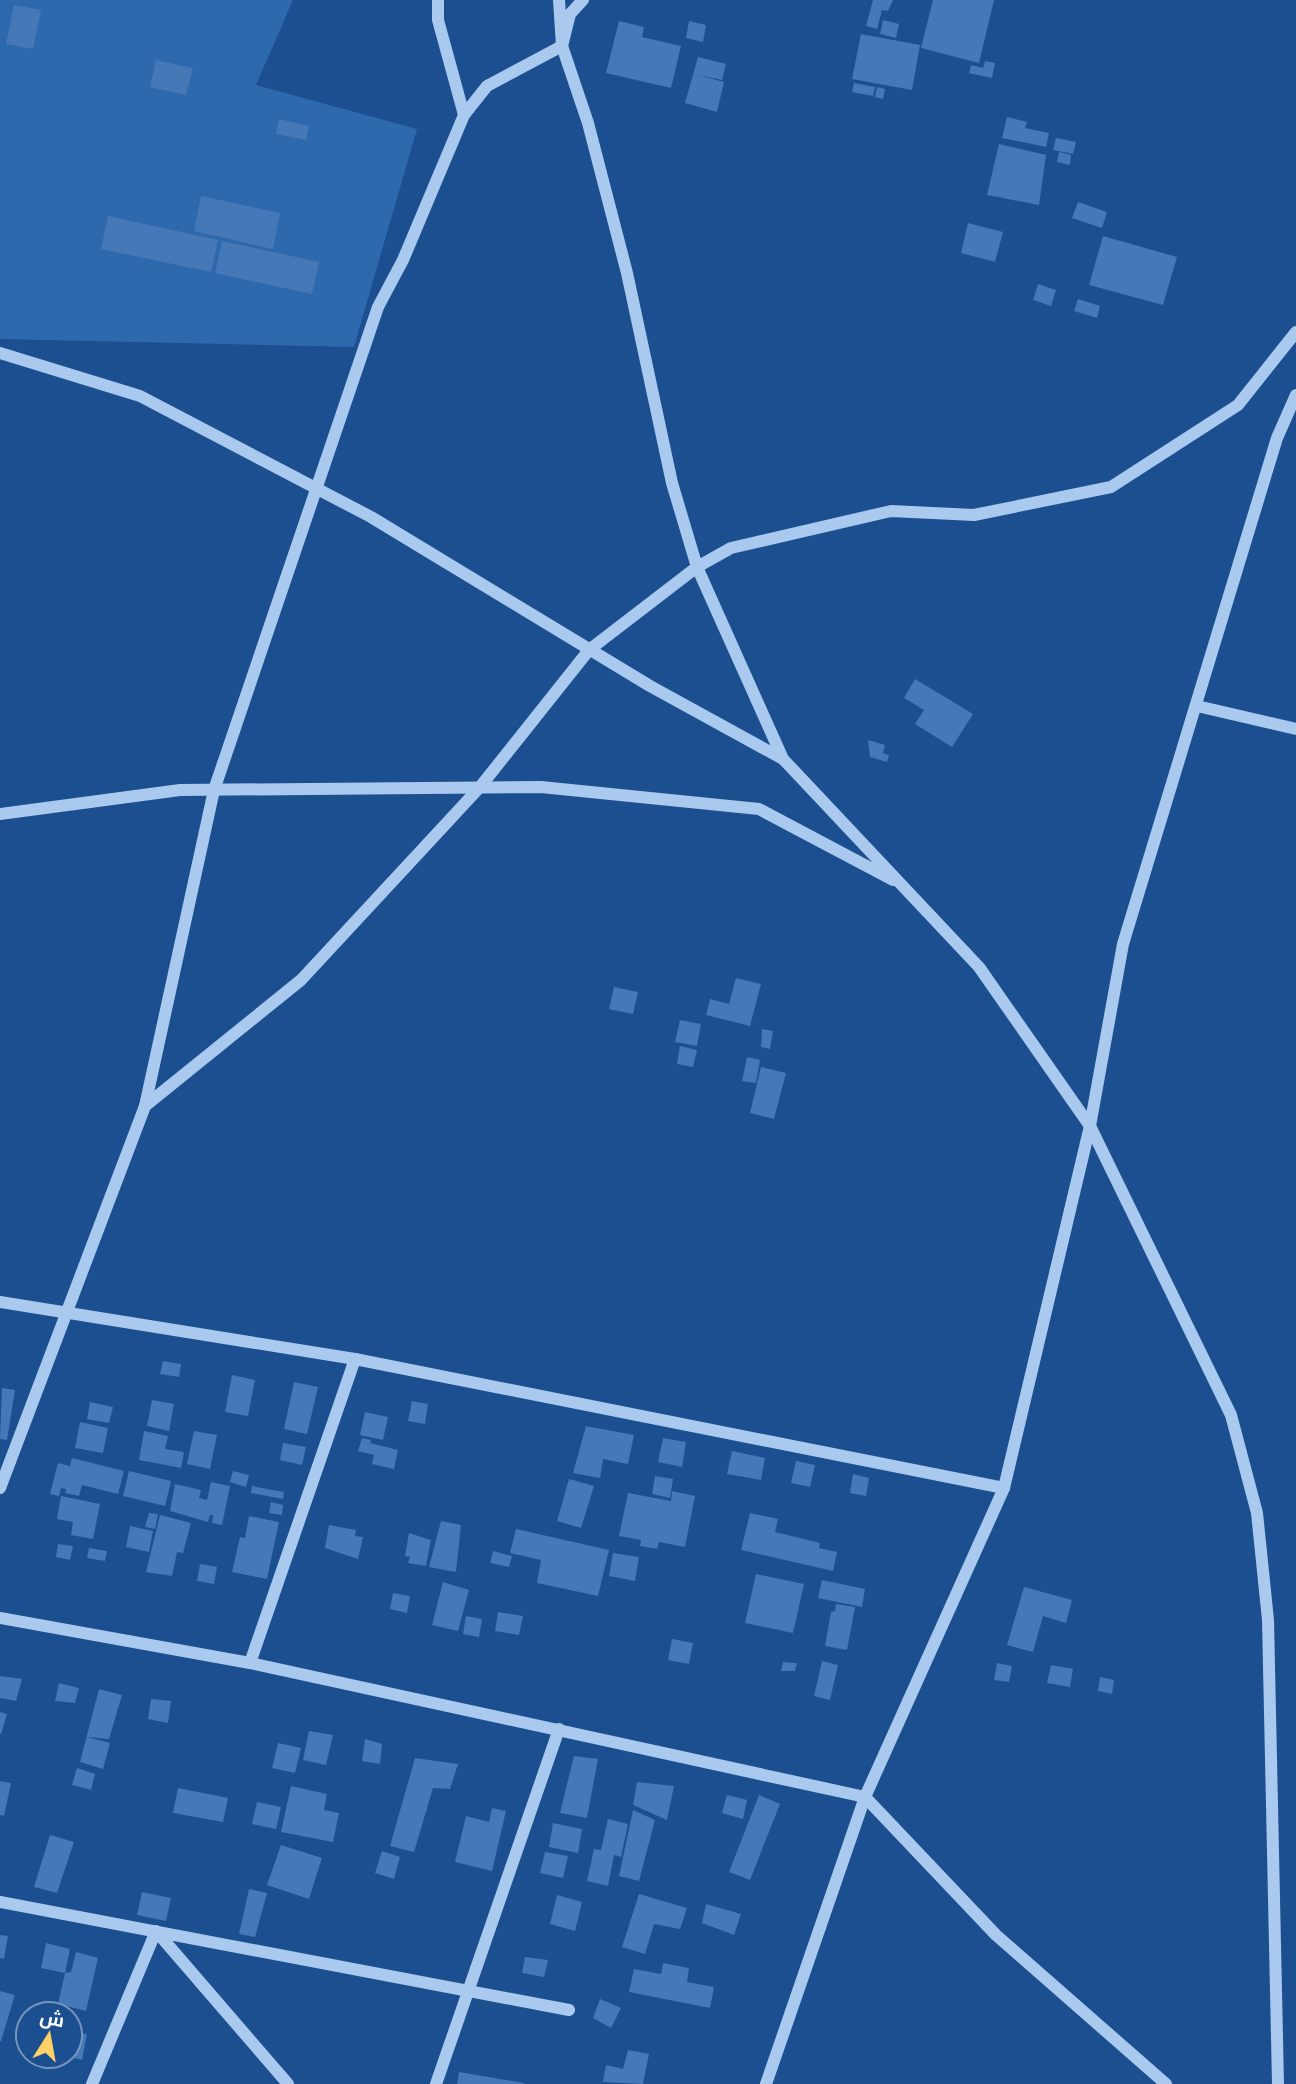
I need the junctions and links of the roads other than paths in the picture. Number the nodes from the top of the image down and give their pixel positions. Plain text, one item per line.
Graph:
1 (438, 0) edge
2 (559, 0) edge
3 (583, 0) edge
4 (562, 46) junction
5 (464, 115) junction
6 (1296, 332) edge
7 (0, 353) edge
8 (1296, 395) edge
9 (316, 488) junction
10 (697, 567) junction
11 (589, 650) junction
12 (1197, 706) junction
13 (1296, 729) edge
14 (783, 759) junction
15 (480, 788) junction
16 (214, 790) junction
17 (0, 814) edge
18 (902, 885) junction
19 (145, 1106) junction
20 (1090, 1126) junction
21 (0, 1303) edge
22 (66, 1314) junction
23 (355, 1359) junction
24 (0, 1488) edge
25 (1004, 1488) junction
26 (0, 1618) edge
27 (250, 1663) junction
28 (559, 1729) junction
29 (865, 1797) junction
30 (0, 1902) edge
31 (156, 1931) junction
32 (470, 1990) junction
33 (569, 2010) dead end
34 (92, 2084) edge
35 (288, 2084) edge
36 (436, 2084) edge
37 (766, 2084) edge
38 (1166, 2084) edge
39 (1278, 2084) edge

1 - 5 street
2 - 4 street
3 - 4 street
4 - 5 street
4 - 10 street
5 - 9 street
6 - 10 street
7 - 9 street
8 - 12 street
9 - 11 street
9 - 16 street
10 - 11 street
10 - 14 street
11 - 14 street
11 - 15 street
12 - 13 street
12 - 20 street
14 - 18 street
15 - 16 street
15 - 18 street
15 - 19 street
16 - 17 street
16 - 19 street
18 - 20 street
19 - 22 street
20 - 25 street
20 - 39 street
21 - 22 street
22 - 23 street
22 - 24 street
23 - 25 street
23 - 27 street
25 - 29 street
26 - 27 street
27 - 28 street
28 - 29 street
28 - 32 street
29 - 37 street
29 - 38 street
30 - 31 street
31 - 32 street
31 - 34 street
31 - 35 street
32 - 33 street
32 - 36 street

